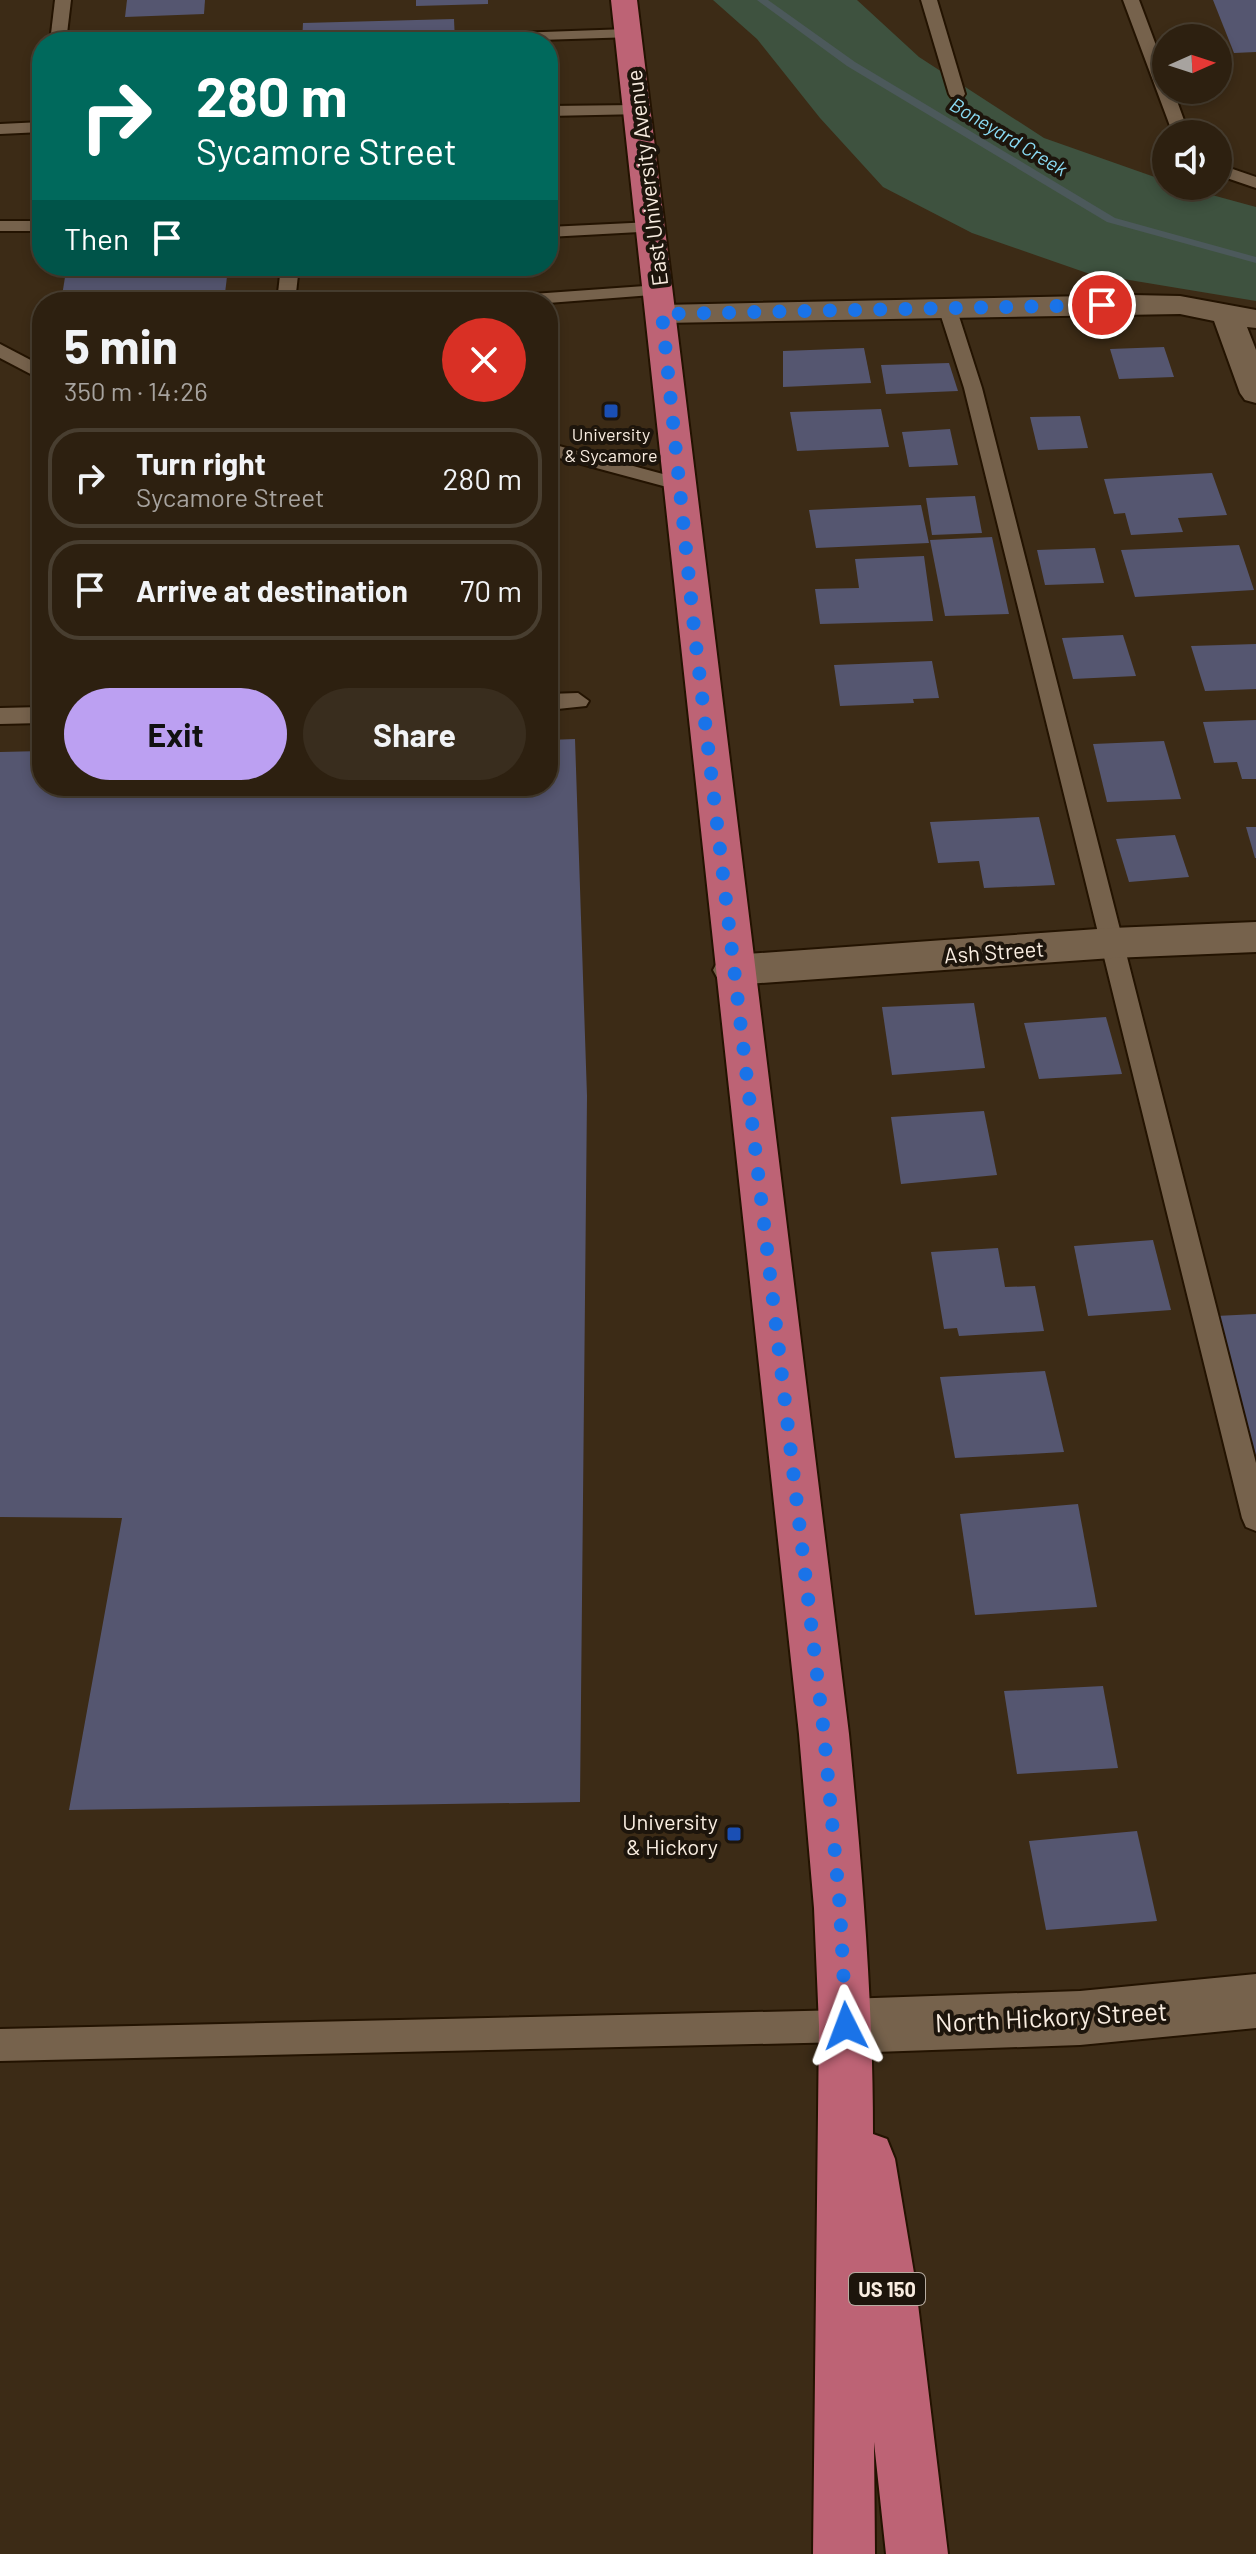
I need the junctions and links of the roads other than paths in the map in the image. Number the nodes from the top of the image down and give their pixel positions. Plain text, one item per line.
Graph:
1 (63, 0) edge
2 (624, 0) edge
3 (929, 0) edge
4 (1131, 0) edge
5 (59, 32) edge
6 (628, 34) junction
7 (558, 36) edge
8 (957, 94) dead end
9 (637, 110) junction
10 (558, 111) edge
11 (1176, 120) edge
12 (32, 127) edge
13 (0, 129) edge
14 (1232, 174) edge
15 (1256, 183) edge
16 (0, 226) edge
17 (32, 226) edge
18 (652, 227) junction
19 (558, 232) edge
20 (558, 302) edge
21 (661, 302) junction
22 (948, 310) junction
23 (1242, 316) edge
24 (0, 350) edge
25 (32, 368) edge
26 (1256, 393) edge
27 (558, 452) edge
28 (678, 484) junction
29 (578, 701) dead end
30 (558, 702) edge
31 (32, 715) edge
32 (0, 716) edge
33 (1256, 937) edge
34 (1112, 943) junction
35 (733, 970) junction
36 (1256, 1518) edge
37 (1256, 2001) edge
38 (846, 2026) junction
39 (0, 2045) edge
40 (844, 2554) edge
41 (917, 2554) edge

1 - 5 lane
2 - 6 main road, East University Avenue / US 150
3 - 8 lane
4 - 11 lane
6 - 7 lane
6 - 9 main road, East University Avenue / US 150
9 - 10 lane
9 - 18 main road, East University Avenue / US 150
12 - 13 lane
14 - 15 lane
16 - 17 lane
18 - 19 lane
18 - 21 main road, East University Avenue / US 150
20 - 21 lane
21 - 22 street
21 - 28 main road, East University Avenue / US 150
22 - 23 street
22 - 34 lane
23 - 26 street
24 - 25 lane
27 - 28 lane
28 - 35 main road, East University Avenue / US 150
29 - 30 lane
31 - 32 lane
33 - 34 street, Ash Street
34 - 35 street, Ash Street
34 - 36 lane
35 - 38 main road, East University Avenue / US 150
37 - 38 street, North Hickory Street
38 - 39 lane
38 - 40 main road, East University Avenue / US 150
38 - 41 main road, East University Avenue / US 150

